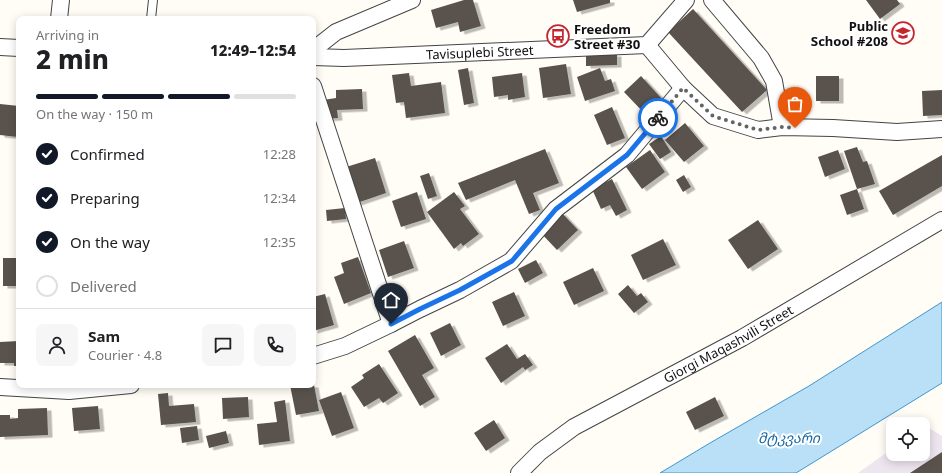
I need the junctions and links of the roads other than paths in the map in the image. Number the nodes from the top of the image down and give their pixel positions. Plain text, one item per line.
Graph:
1 (61, 0) edge
2 (153, 0) edge
3 (409, 0) edge
4 (686, 0) edge
5 (712, 0) edge
6 (58, 16) edge
7 (151, 16) edge
8 (647, 45) junction
9 (0, 47) edge
10 (16, 48) edge
11 (316, 48) edge
12 (316, 57) edge
13 (683, 88) junction
14 (316, 95) edge
15 (782, 127) junction
16 (942, 129) edge
17 (942, 220) edge
18 (391, 324) junction
19 (316, 355) edge
20 (0, 387) edge
21 (16, 388) edge
22 (18, 388) edge
23 (100, 388) edge
24 (519, 473) edge

1 - 6 street
2 - 7 lane
3 - 11 street
4 - 8 street
5 - 15 street
8 - 12 street, Tavisuplebi Street
8 - 13 street
9 - 10 street
13 - 15 street
13 - 18 street
14 - 18 street
15 - 16 street
17 - 24 street, Giorgi Maqashvili Street
18 - 19 street
20 - 21 street
22 - 23 street

